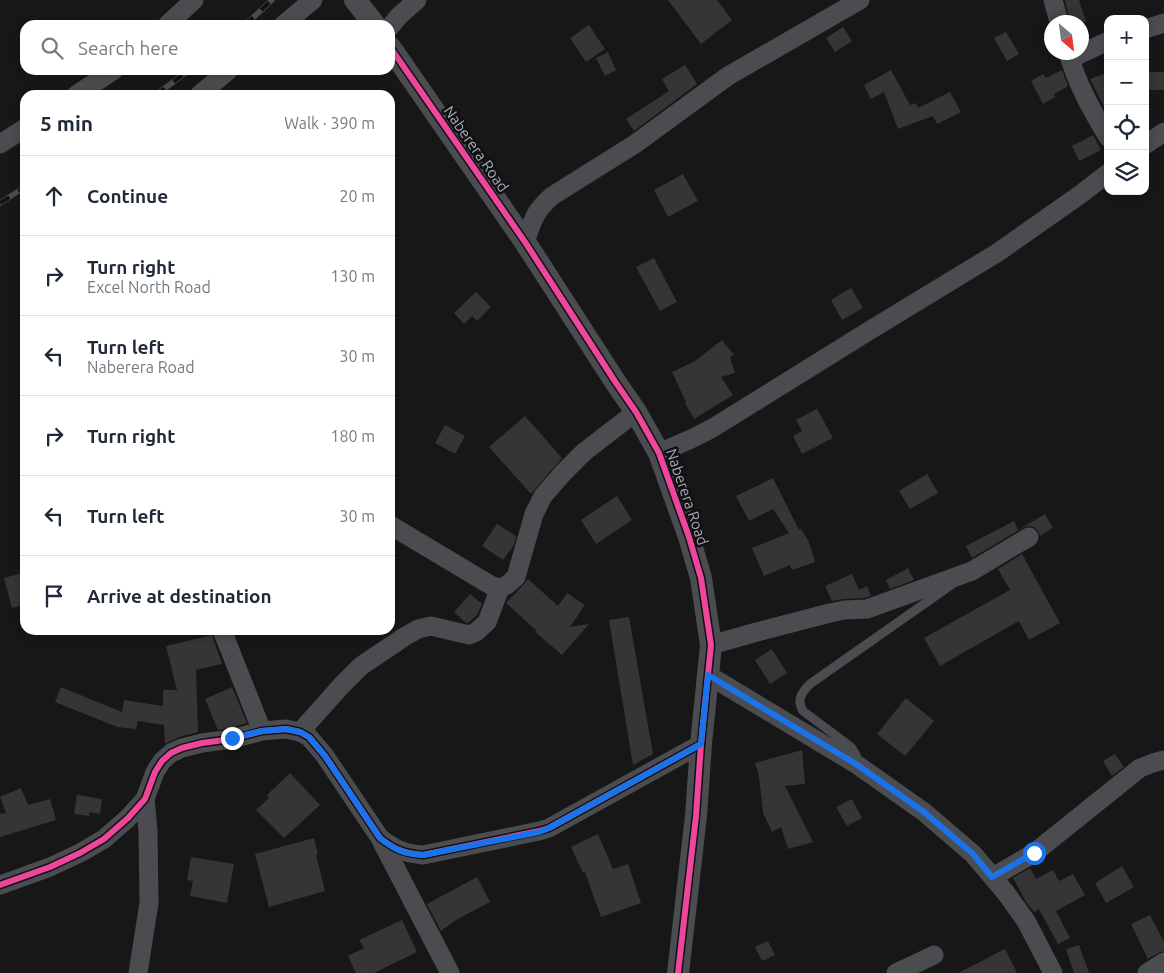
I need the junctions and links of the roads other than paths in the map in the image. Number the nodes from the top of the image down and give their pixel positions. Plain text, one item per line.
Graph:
1 (194, 0) edge
2 (313, 0) edge
3 (356, 0) edge
4 (417, 0) edge
5 (860, 0) edge
6 (1053, 0) edge
7 (1057, 15) edge
8 (172, 20) edge
9 (289, 20) edge
10 (371, 20) edge
11 (395, 21) edge
12 (1164, 23) edge
13 (1149, 28) edge
14 (1104, 43) edge
15 (1089, 48) edge
16 (395, 54) edge
17 (1070, 60) edge
18 (106, 75) edge
19 (223, 75) edge
20 (84, 90) edge
21 (205, 90) edge
22 (1104, 130) edge
23 (20, 131) edge
24 (1164, 132) edge
25 (1149, 142) edge
26 (0, 144) edge
27 (1104, 176) edge
28 (525, 242) junction
29 (636, 412) junction
30 (659, 453) junction
31 (395, 528) edge
32 (1029, 537) dead end
33 (972, 571) junction
34 (500, 588) junction
35 (224, 635) edge
36 (711, 646) junction
37 (708, 675) junction
38 (262, 731) junction
39 (300, 732) junction
40 (701, 744) junction
41 (1164, 760) edge
42 (856, 764) junction
43 (145, 799) junction
44 (380, 838) junction
45 (992, 877) junction
46 (0, 885) edge
47 (934, 955) dead end
48 (1164, 962) edge
49 (138, 973) edge
50 (450, 973) edge
51 (678, 973) edge
52 (896, 973) edge
53 (1053, 973) edge
54 (1147, 973) edge

1 - 8 street
2 - 9 street
3 - 10 street
4 - 11 street
5 - 28 street
6 - 7 street
12 - 13 street
14 - 15 street
16 - 28 street, Naberera Road
17 - 22 street
18 - 20 street
19 - 21 street
23 - 26 street
24 - 25 street
27 - 30 street
28 - 29 street, Naberera Road
29 - 30 street, Naberera Road
29 - 34 street
30 - 36 street, Naberera Road
31 - 34 street
32 - 33 street
33 - 36 street
33 - 42 lane
34 - 39 street
35 - 38 street
36 - 37 street, Naberera Road
37 - 40 street, Naberera Road
37 - 42 street
38 - 39 street
38 - 43 street
39 - 44 street
40 - 44 street
40 - 51 street, Naberera Road
41 - 45 street
42 - 45 street
43 - 46 street
43 - 49 street
44 - 50 street
45 - 53 street
47 - 52 street
48 - 54 street

